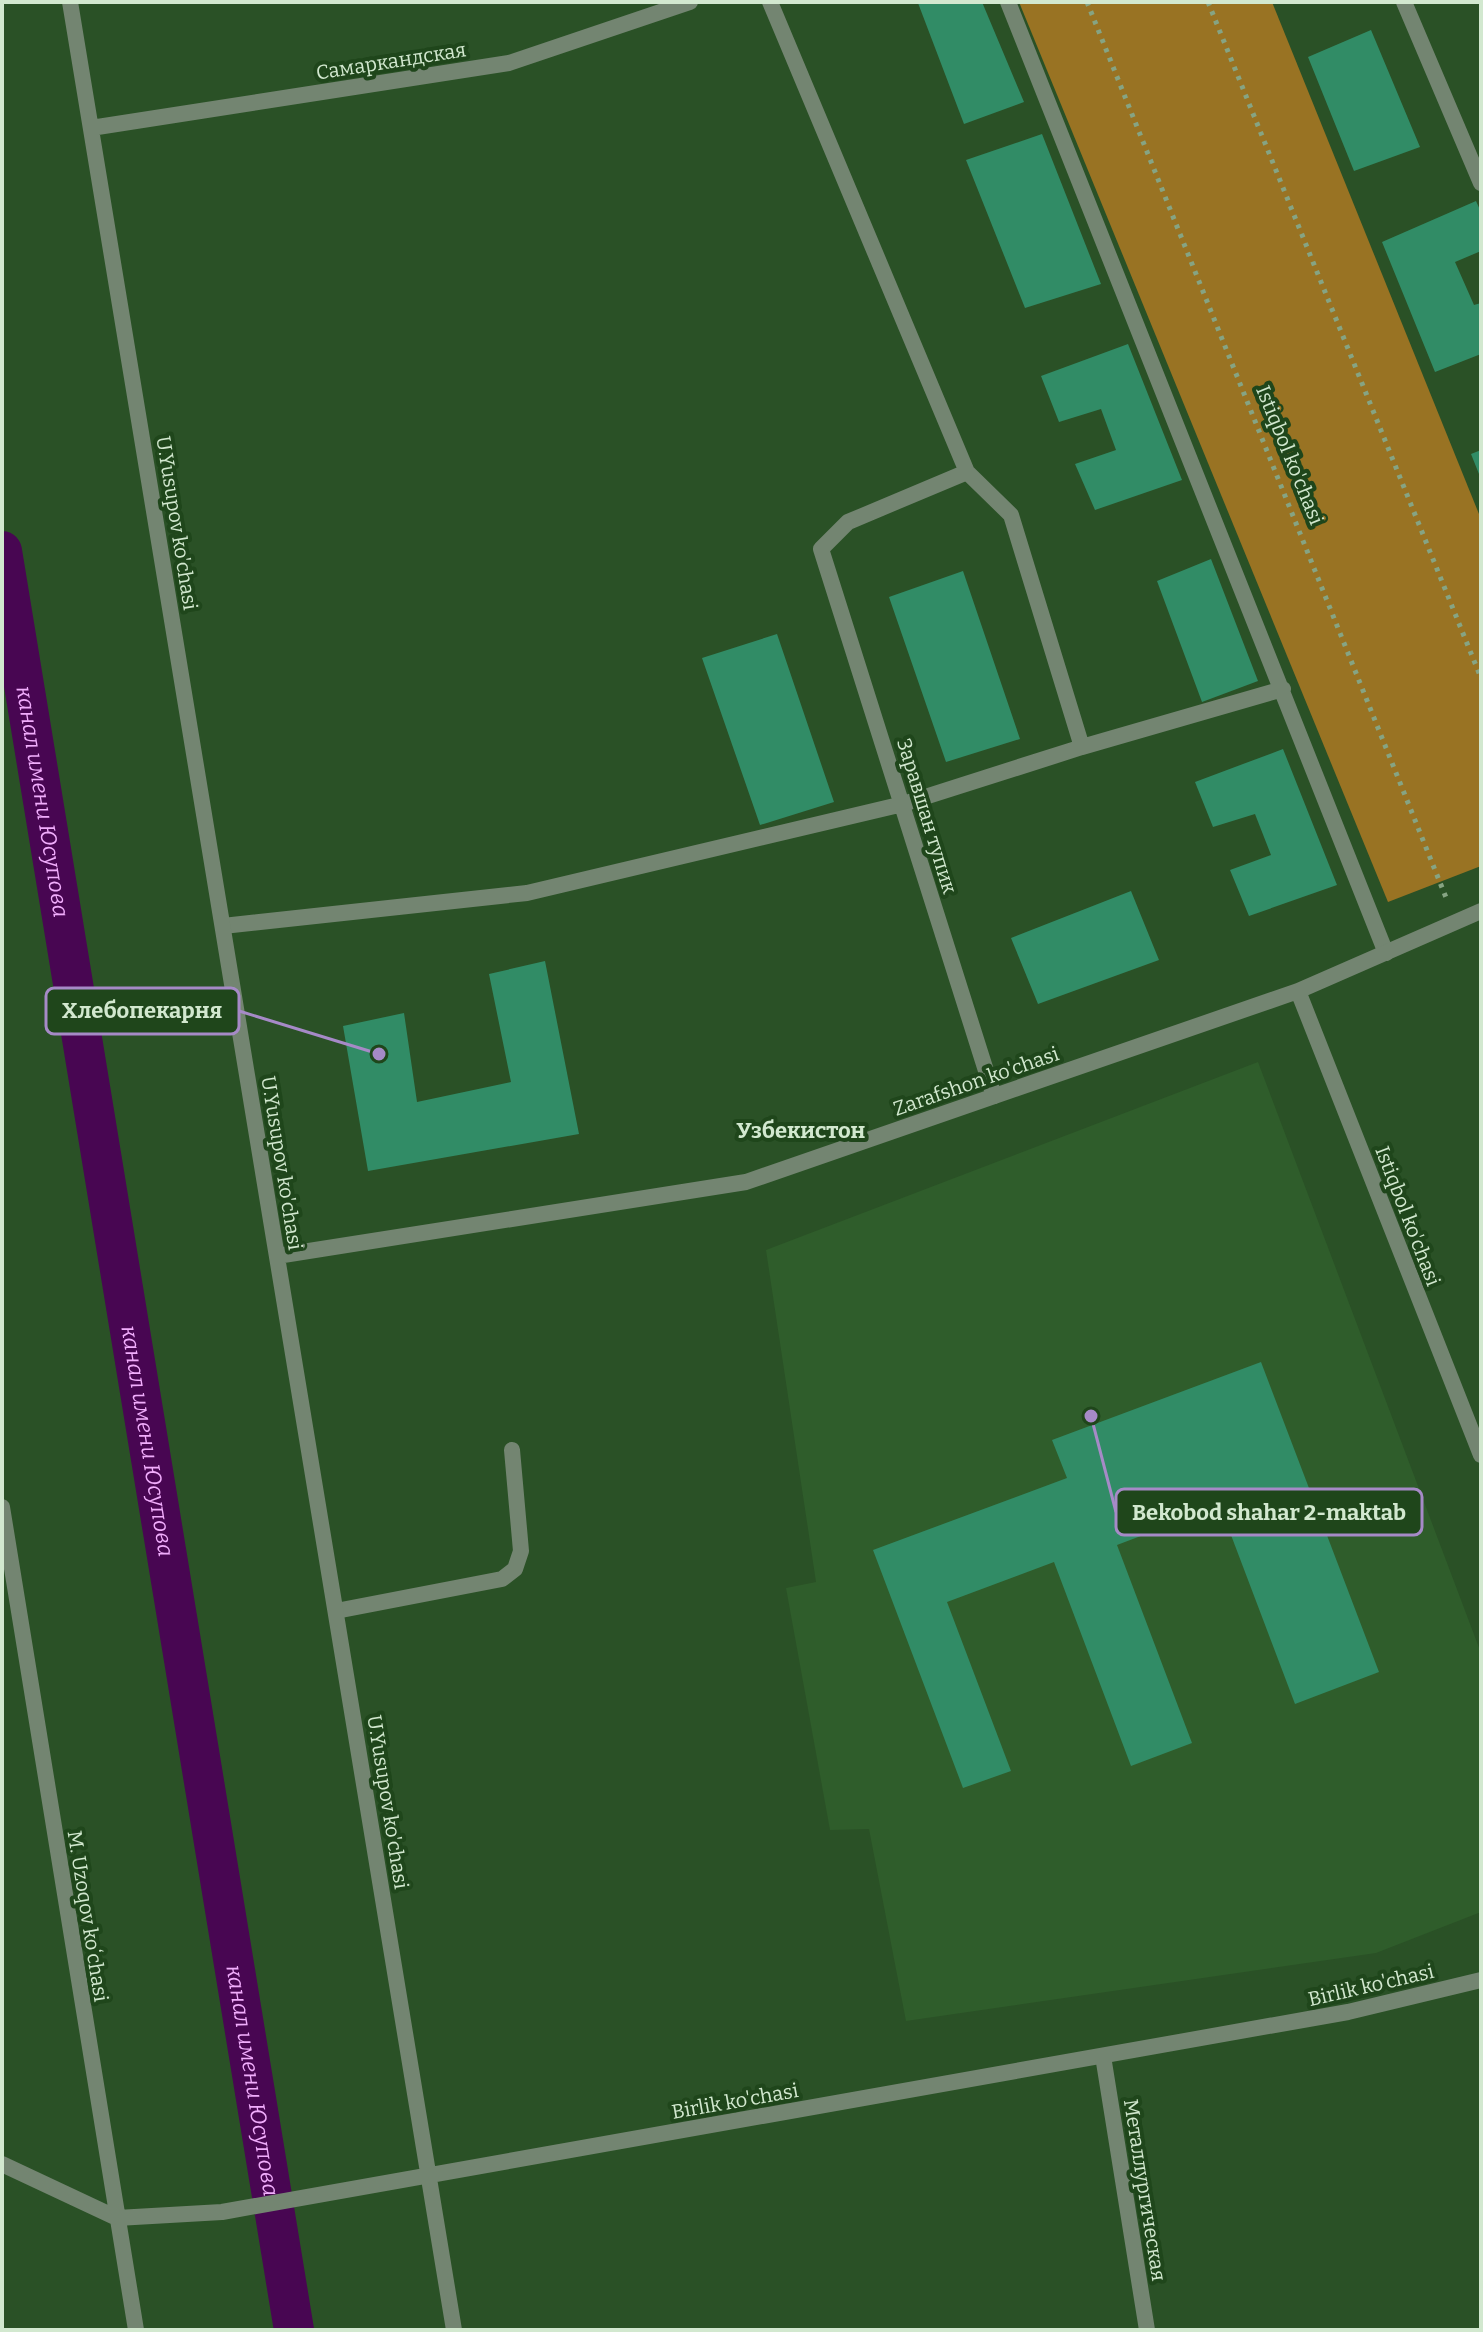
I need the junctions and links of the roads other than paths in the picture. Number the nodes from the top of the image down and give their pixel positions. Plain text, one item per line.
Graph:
1 (70, 2) edge
2 (690, 2) edge
3 (770, 2) edge
4 (1008, 2) edge
5 (1404, 2) edge
6 (91, 128) junction
7 (1481, 183) edge
8 (967, 472) junction
9 (1283, 689) junction
10 (1082, 747) junction
11 (903, 804) junction
12 (1481, 911) edge
13 (223, 926) junction
14 (1386, 953) junction
15 (1298, 991) junction
16 (994, 1096) junction
17 (277, 1256) junction
18 (512, 1450) dead end
19 (1481, 1455) edge
20 (2, 1507) edge
21 (336, 1611) junction
22 (1481, 1980) edge
23 (1103, 2056) junction
24 (2, 2164) edge
25 (430, 2175) junction
26 (117, 2218) junction
27 (136, 2330) edge
28 (454, 2330) edge
29 (1147, 2330) edge

1 - 6 street, U.Yusupov ko'chasi
2 - 6 street, Самаркандская
3 - 8 street
4 - 9 street
5 - 7 street
6 - 13 street, U.Yusupov ko'chasi
8 - 10 street
8 - 11 street, Заравшан тупик
9 - 10 street
9 - 14 street
10 - 11 street
11 - 13 street
11 - 16 street, Заравшан тупик
12 - 14 street, Zarafshon ko'chasi
13 - 17 street, U.Yusupov ko'chasi
14 - 15 street, Zarafshon ko'chasi
15 - 16 street, Zarafshon ko'chasi
15 - 19 street, Istiqbol ko'chasi
16 - 17 street, Zarafshon ko'chasi
17 - 21 street, U.Yusupov ko'chasi
18 - 21 street
20 - 26 street, M. Uzoqov koʻchasi
21 - 25 street, U.Yusupov ko'chasi
22 - 23 street, Birlik ko'chasi
23 - 25 street, Birlik ko'chasi
23 - 29 street, Металлургическая
24 - 26 street, Birlik ko'chasi
25 - 26 street, Birlik ko'chasi
25 - 28 street, U.Yusupov ko'chasi
26 - 27 street, M. Uzoqov koʻchasi

